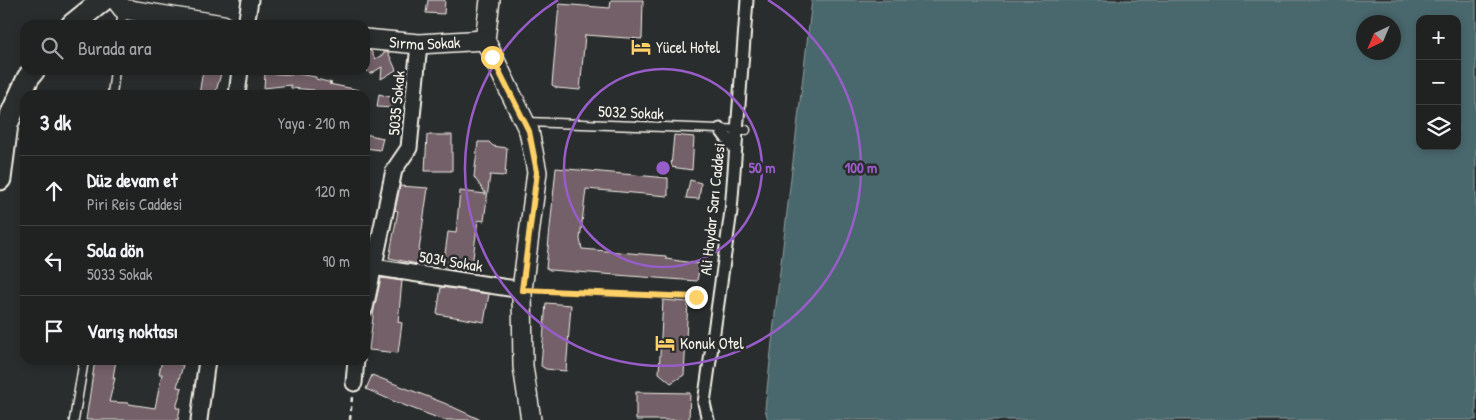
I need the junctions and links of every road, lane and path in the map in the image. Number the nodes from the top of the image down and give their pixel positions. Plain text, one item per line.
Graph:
1 (103, 0) edge
2 (250, 0) edge
3 (490, 0) edge
4 (746, 0) edge
5 (120, 11) edge
6 (78, 20) edge
7 (186, 20) edge
8 (247, 20) edge
9 (370, 39) edge
10 (485, 40) junction
11 (419, 44) junction
12 (30, 75) edge
13 (114, 75) edge
14 (239, 75) edge
15 (23, 90) edge
16 (113, 90) edge
17 (238, 90) edge
18 (20, 96) edge
19 (525, 122) junction
20 (720, 128) junction
21 (741, 129) junction
22 (735, 149) junction
23 (0, 179) edge
24 (373, 267) junction
25 (370, 282) edge
26 (522, 290) junction
27 (696, 297) dead end
28 (83, 365) edge
29 (206, 365) edge
30 (356, 365) edge
31 (354, 383) joint
32 (74, 420) edge
33 (199, 420) edge
34 (350, 420) edge
35 (531, 420) edge
36 (708, 420) edge

1 - 6 main road
2 - 8 street
3 - 10 street
4 - 21 street, Ali Haydar Sarı Caddesi
5 - 7 street
9 - 11 street, Sırma Sokak
10 - 11 street, Sırma Sokak
10 - 19 street
11 - 24 street, 5035 Sokak
12 - 15 main road
13 - 16 lane
14 - 17 street
18 - 23 main road
19 - 20 lane, 5032 Sokak
19 - 26 street
20 - 21 lane, 5032 Sokak
20 - 22 street
21 - 22 street, Ali Haydar Sarı Caddesi
22 - 36 street, Ali Haydar Sarı Caddesi
24 - 25 street, 5035 Sokak
24 - 26 street, 5034 Sokak
26 - 27 path
26 - 35 street
28 - 32 lane
29 - 33 street
30 - 31 street
31 - 34 path

